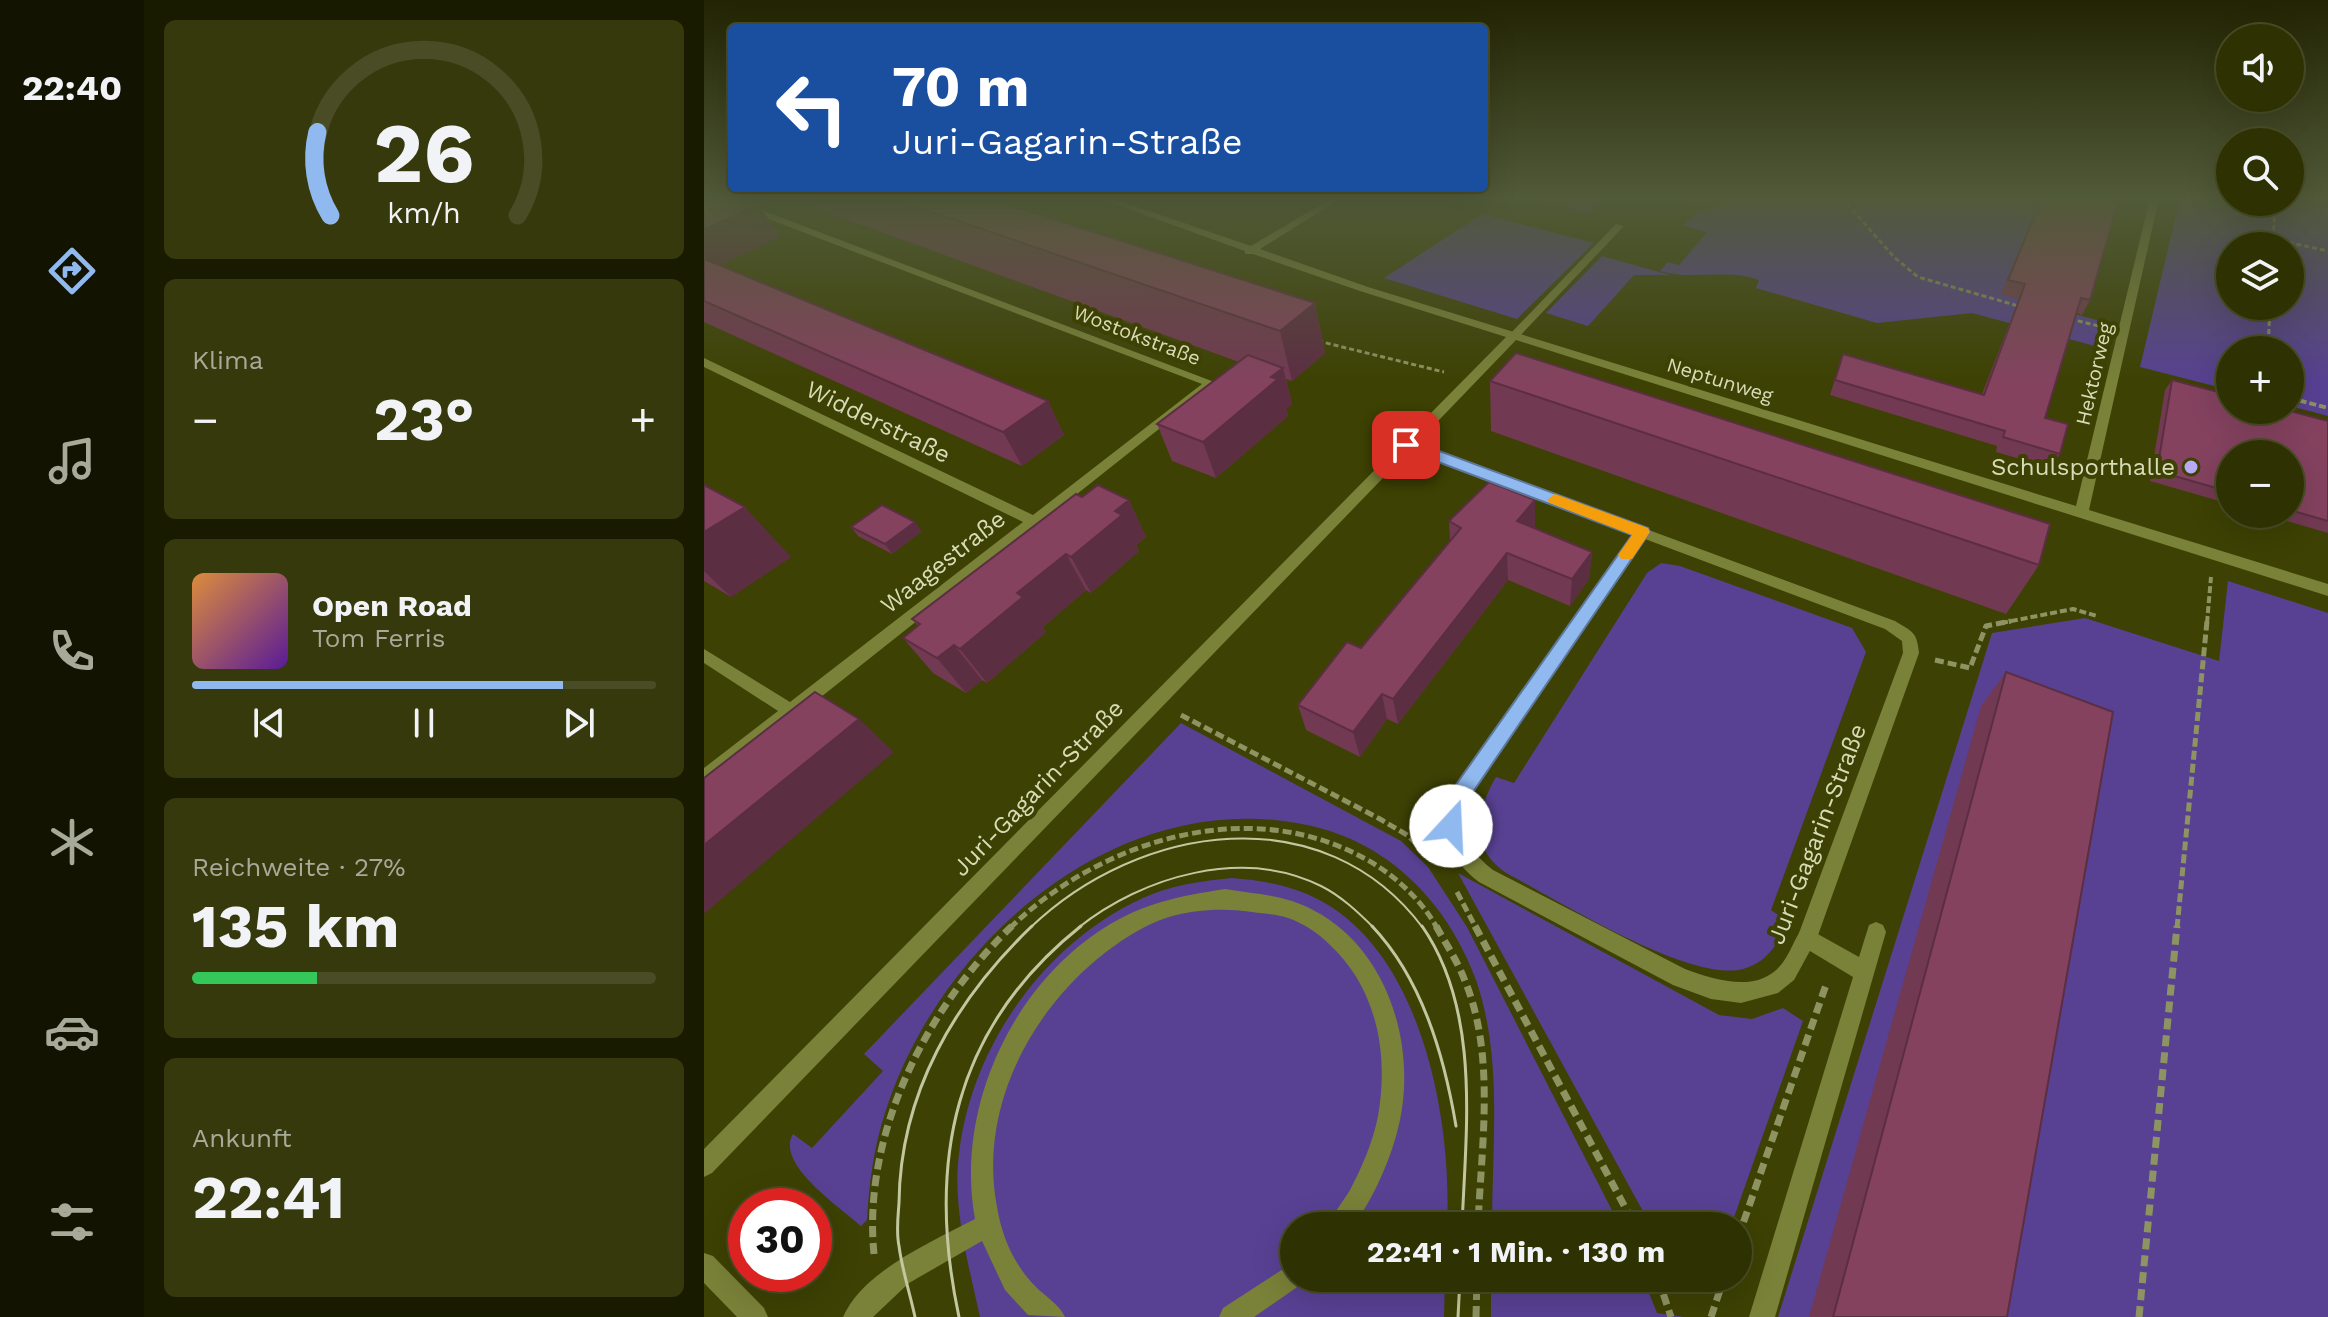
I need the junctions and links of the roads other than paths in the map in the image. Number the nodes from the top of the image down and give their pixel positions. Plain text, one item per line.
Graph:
1 (884, 259) edge
2 (1272, 259) edge
3 (1587, 259) edge
4 (2141, 259) edge
5 (1513, 337) junction
6 (704, 362) edge
7 (1211, 383) joint
8 (1406, 445) junction
9 (2081, 513) junction
10 (1034, 521) junction
11 (1642, 532) junction
12 (2328, 590) edge
13 (704, 655) edge
14 (791, 711) junction
15 (704, 778) edge
16 (1876, 932) dead end
17 (1807, 938) junction
18 (1865, 972) junction
19 (704, 1165) edge
20 (1349, 1212) edge
21 (988, 1225) junction
22 (704, 1265) edge
23 (1280, 1284) edge
24 (755, 1317) edge
25 (856, 1317) edge
26 (1052, 1317) edge
27 (1232, 1317) edge
28 (1762, 1317) edge

1 - 7 street, Wostokstraße
2 - 5 street, Neptunweg
3 - 5 street, Juri-Gagarin-Straße
4 - 9 street, Hektorweg
5 - 8 street, Juri-Gagarin-Straße
5 - 9 street, Neptunweg
6 - 10 street, Widderstraße
7 - 10 street, Waagestraße
8 - 11 street, Juri-Gagarin-Straße
8 - 19 street, Juri-Gagarin-Straße
9 - 12 street, Neptunweg
10 - 14 street, Waagestraße
11 - 17 street, Juri-Gagarin-Straße
11 - 17 street, Juri-Gagarin-Straße
13 - 14 street
14 - 15 street, Waagestraße
16 - 18 street
17 - 18 street
18 - 28 street
20 - 21 street
21 - 25 street
21 - 26 street
22 - 24 street
23 - 27 street

